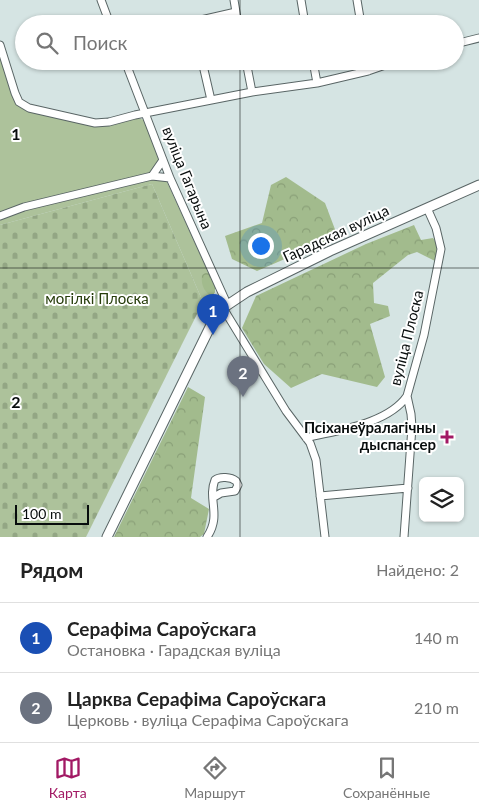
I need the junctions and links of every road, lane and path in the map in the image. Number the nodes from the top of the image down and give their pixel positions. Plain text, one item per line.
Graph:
1 (101, 0) edge
2 (234, 0) edge
3 (300, 0) edge
4 (357, 0) edge
5 (236, 12) junction
6 (107, 15) edge
7 (223, 15) edge
8 (236, 15) edge
9 (303, 15) edge
10 (360, 15) edge
11 (479, 38) edge
12 (464, 42) edge
13 (0, 44) edge
14 (129, 70) edge
15 (204, 70) edge
16 (248, 70) edge
17 (315, 70) edge
18 (373, 70) edge
19 (368, 72) joint
20 (317, 83) junction
21 (252, 92) junction
22 (210, 100) junction
23 (146, 113) junction
24 (163, 160) junction
25 (152, 176) junction
26 (170, 178) junction
27 (479, 186) edge
28 (427, 208) junction
29 (0, 216) edge
30 (225, 306) junction
31 (407, 396) junction
32 (306, 438) junction
33 (408, 488) junction
34 (320, 496) junction
35 (214, 497) dead end
36 (107, 537) edge
37 (207, 537) edge
38 (325, 537) edge
39 (404, 537) edge

1 - 6 street
2 - 5 street
3 - 9 street
4 - 10 street
5 - 7 street
5 - 8 street
11 - 12 street
13 - 23 street
14 - 23 street, вуліца Гагарына
15 - 22 street
16 - 21 street
17 - 20 street
18 - 19 street
19 - 20 street
20 - 21 street
21 - 22 street
22 - 23 street
23 - 24 street, вуліца Гагарына
24 - 25 street
24 - 26 street, вуліца Гагарына
25 - 26 street
25 - 29 street
26 - 30 street, вуліца Гагарына
27 - 28 main road, Гарадская вуліца
28 - 30 main road, Гарадская вуліца
28 - 31 street, вуліца Плоска
30 - 32 street, вуліца Гагарына
30 - 36 main road, Гарадская вуліца
31 - 32 street
31 - 33 street, вуліца Плоска
32 - 34 street, вуліца Гагарына
33 - 34 street
33 - 39 street, вуліца Плоска
34 - 38 street, вуліца Гагарына
35 - 37 street

